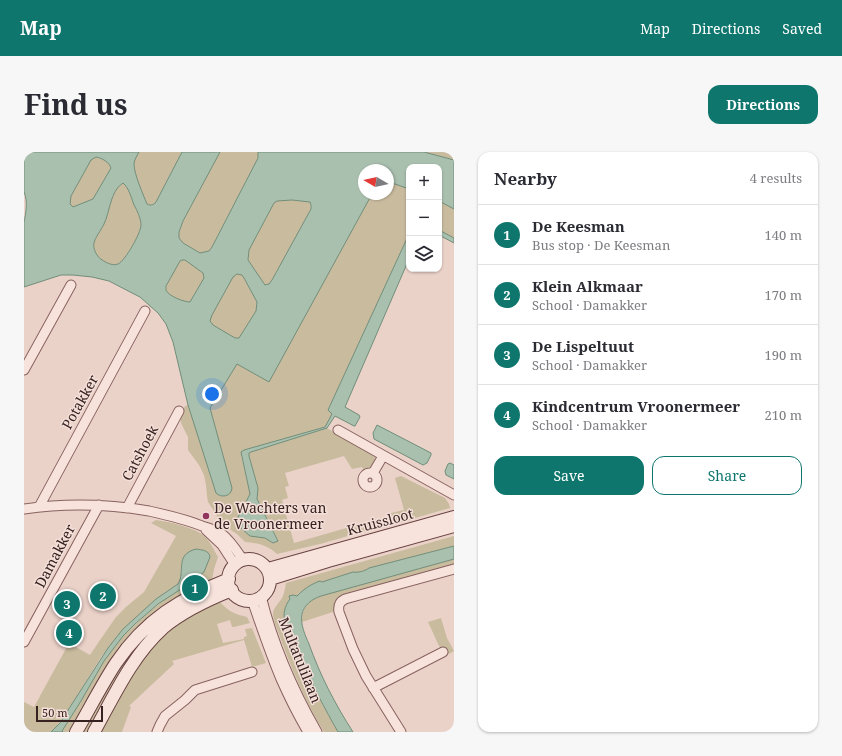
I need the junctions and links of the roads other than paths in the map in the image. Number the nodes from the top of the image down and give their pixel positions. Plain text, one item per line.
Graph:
1 (71, 285) dead end
2 (145, 311) dead end
3 (24, 370) edge
4 (179, 411) dead end
5 (338, 430) dead end
6 (383, 456) junction
7 (373, 473) dead end
8 (454, 495) edge
9 (99, 505) junction
10 (39, 507) junction
11 (127, 508) junction
12 (24, 509) edge
13 (454, 517) edge
14 (454, 526) edge
15 (239, 562) junction
16 (454, 569) edge
17 (269, 574) junction
18 (230, 585) junction
19 (256, 598) junction
20 (24, 642) edge
21 (443, 652) dead end
22 (252, 672) dead end
23 (373, 688) junction
24 (76, 732) edge
25 (94, 732) edge
26 (157, 732) edge
27 (308, 732) edge
28 (317, 732) edge
29 (401, 732) edge

1 - 3 street
2 - 10 street, Potakker
4 - 11 street, Catshoek
5 - 6 street
6 - 7 street
6 - 8 street
9 - 10 street
9 - 11 street
9 - 20 street, Damakker
10 - 12 street
11 - 15 street
13 - 17 street, Kruissloot
14 - 17 street, Kruissloot
15 - 17 street
15 - 18 street
16 - 23 street
17 - 19 street
18 - 19 street
18 - 24 street
18 - 25 street
19 - 27 street, Multatulilaan
19 - 28 street, Multatulilaan
21 - 23 street
22 - 26 street
23 - 29 street

